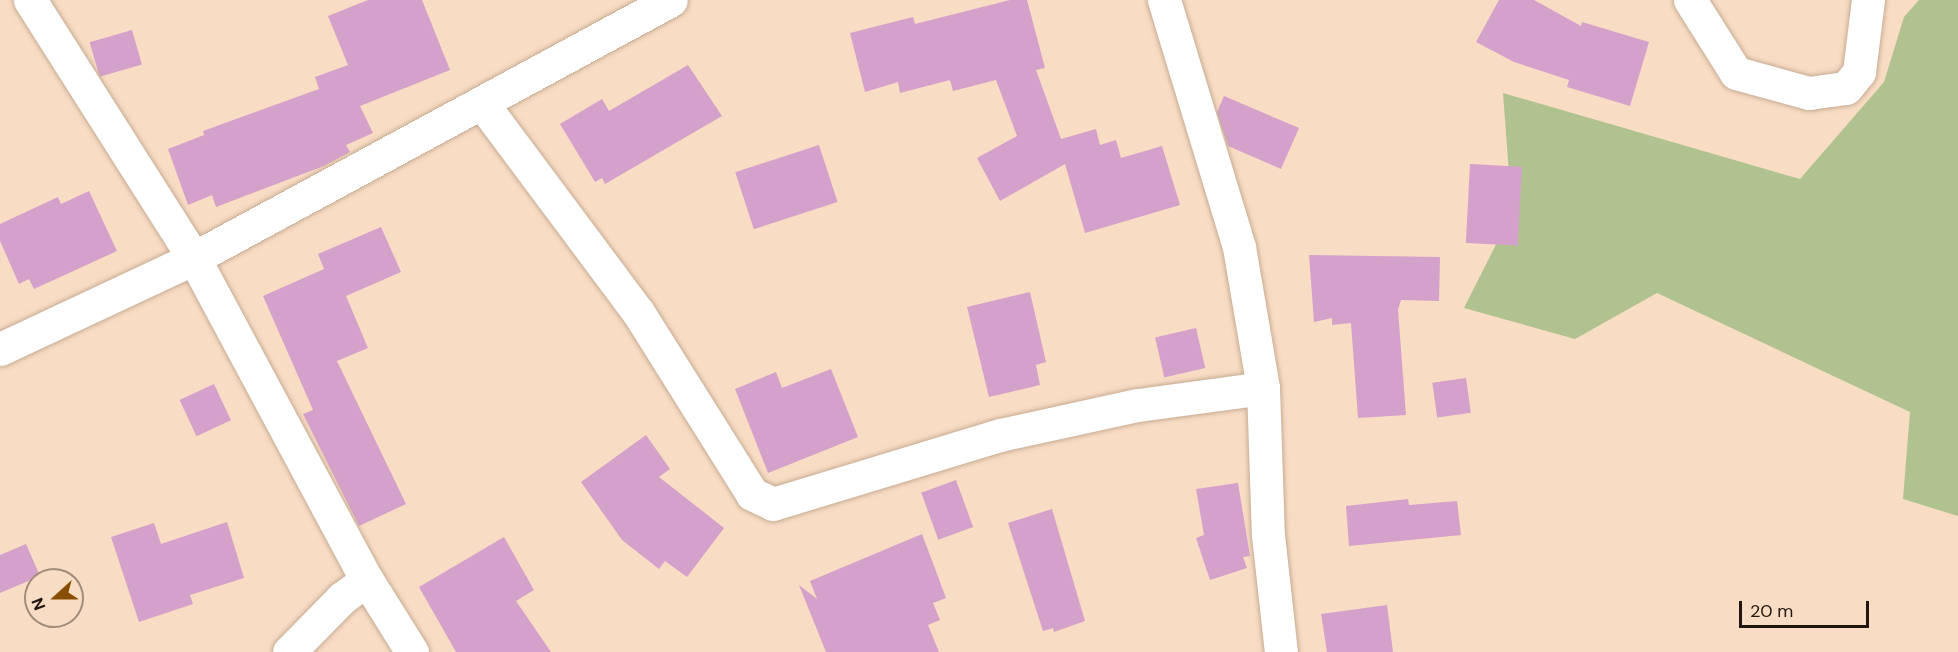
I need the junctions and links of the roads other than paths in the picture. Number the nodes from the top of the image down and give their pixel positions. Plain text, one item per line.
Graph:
1 (30, 0) edge
2 (671, 0) edge
3 (1164, 0) edge
4 (1690, 0) edge
5 (1868, 0) edge
6 (482, 103) junction
7 (194, 258) junction
8 (0, 349) edge
9 (1263, 387) junction
10 (367, 580) junction
11 (289, 652) edge
12 (412, 652) edge
13 (1281, 652) edge

1 - 7 street
2 - 6 street
3 - 9 street
4 - 5 street
6 - 7 street
6 - 9 street
7 - 8 street
7 - 10 street
9 - 13 street
10 - 11 street
10 - 12 street

